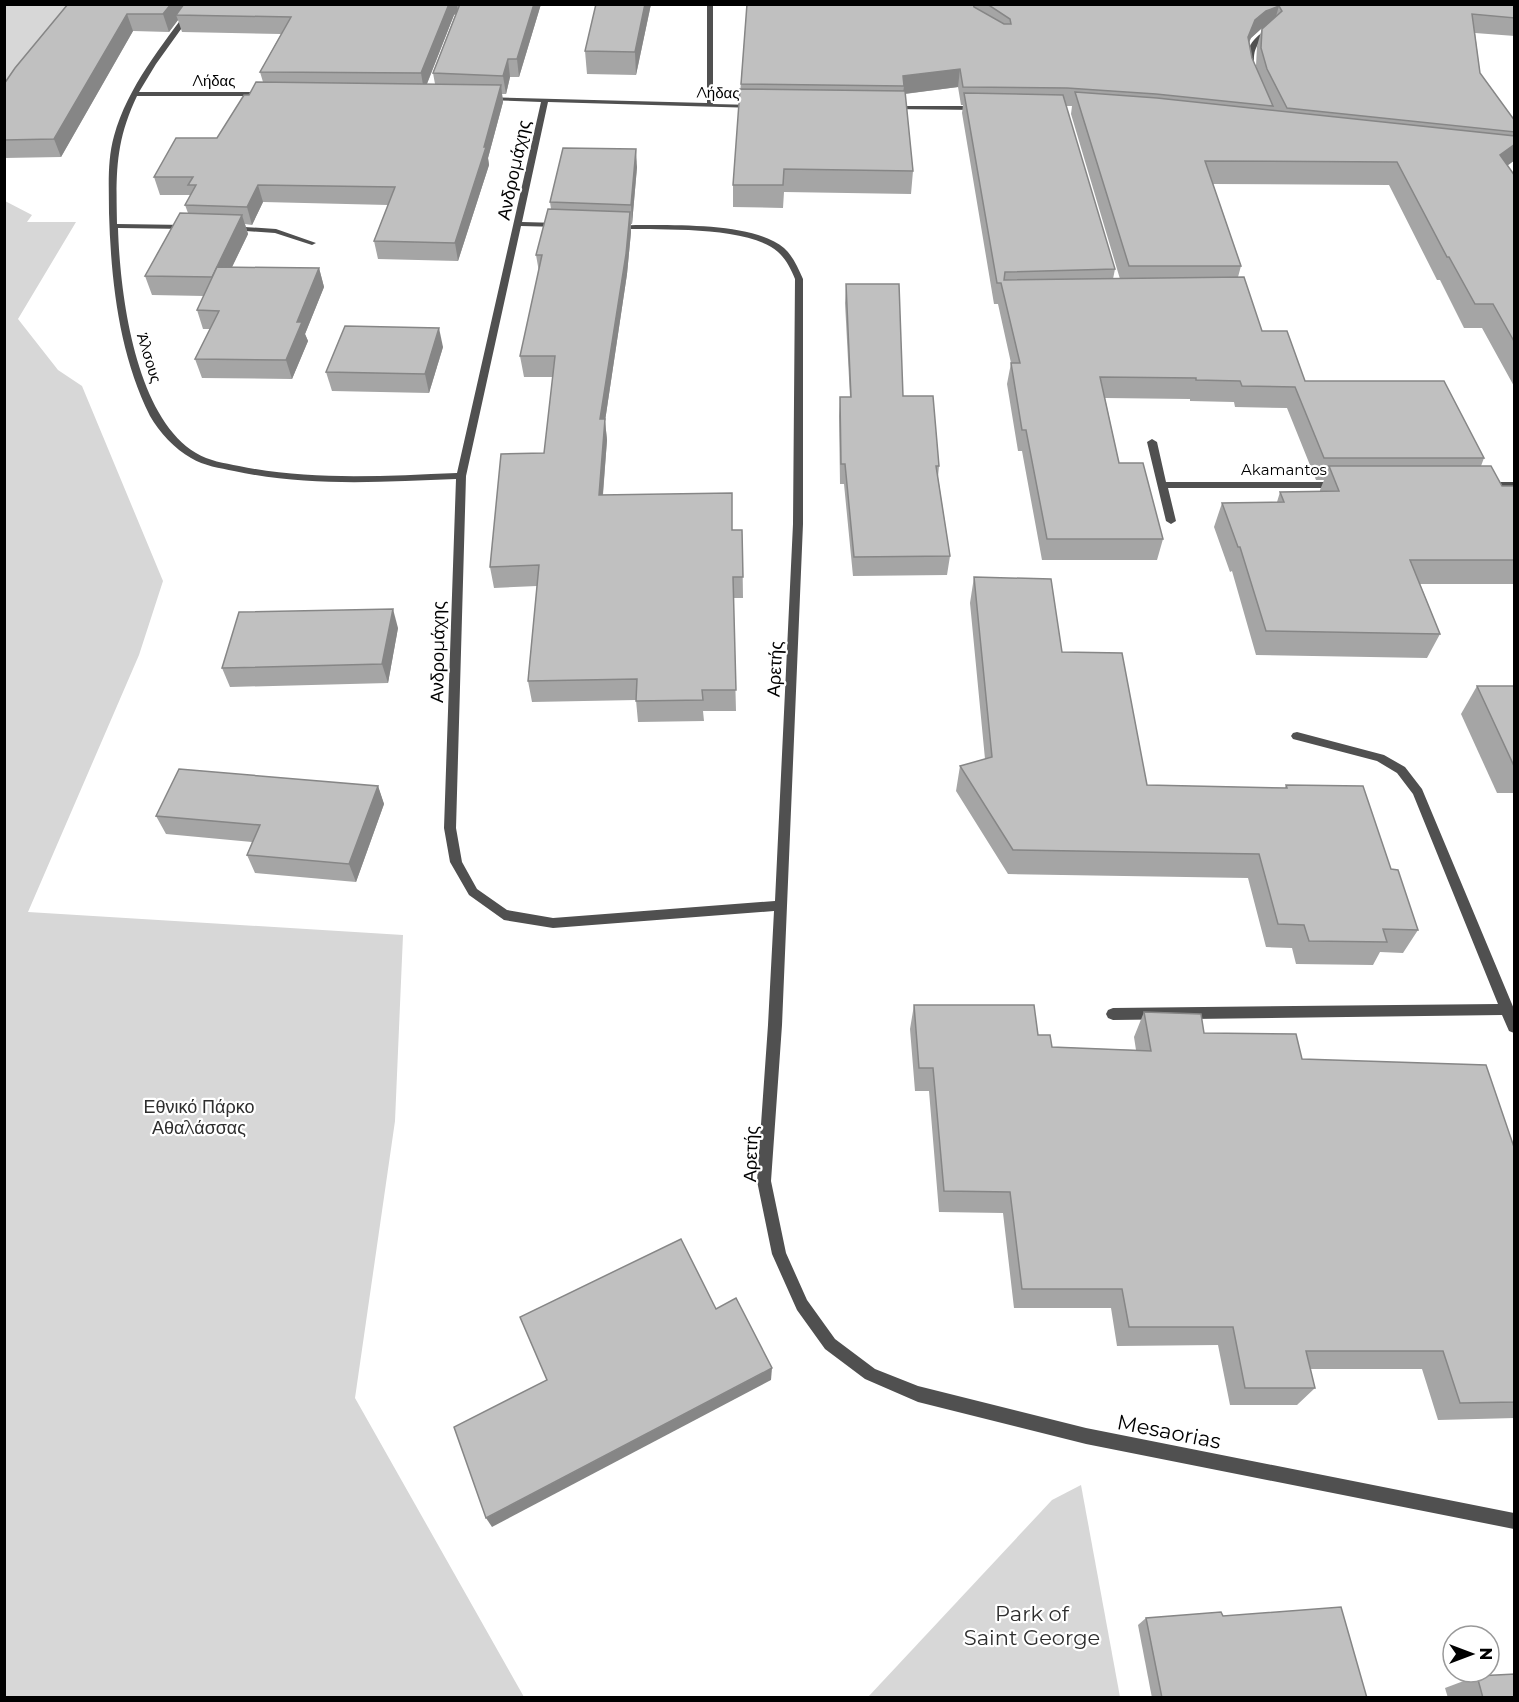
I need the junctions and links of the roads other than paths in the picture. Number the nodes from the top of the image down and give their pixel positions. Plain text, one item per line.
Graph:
1 (195, 4) edge
2 (710, 4) edge
3 (1273, 27) edge
4 (1252, 69) edge
5 (134, 94) junction
6 (274, 94) edge
7 (476, 98) edge
8 (545, 101) junction
9 (710, 106) junction
10 (767, 107) edge
11 (881, 108) edge
12 (986, 108) edge
13 (519, 224) junction
14 (113, 226) junction
15 (567, 226) edge
16 (602, 227) edge
17 (192, 228) edge
18 (226, 228) edge
19 (312, 243) dead end
20 (1152, 442) dead end
21 (461, 476) junction
22 (1162, 485) junction
23 (1350, 485) edge
24 (1479, 485) edge
25 (1515, 485) edge
26 (1171, 521) dead end
27 (1297, 736) dead end
28 (779, 906) junction
29 (1507, 1009) junction
30 (1113, 1014) dead end
31 (1515, 1027) edge
32 (830, 1344) joint
33 (1515, 1521) edge

1 - 5 street, Άλσους
2 - 9 street
3 - 4 street
5 - 6 street, Λήδας
5 - 14 street, Άλσους
7 - 8 street, Λήδας
8 - 9 street, Λήδας
8 - 13 street, Ανδρομάχης
9 - 10 street, Λήδας
11 - 12 street
13 - 15 street
13 - 21 street, Ανδρομάχης
14 - 17 street
14 - 21 street, Άλσους
16 - 28 street, Αρετής
18 - 19 street
20 - 22 street
21 - 28 street, Ανδρομάχης
22 - 23 street, Akamantos
22 - 26 street
24 - 25 street
27 - 29 street
28 - 32 street, Αρετής
29 - 30 street
29 - 31 street
32 - 33 street, Mesaorias

